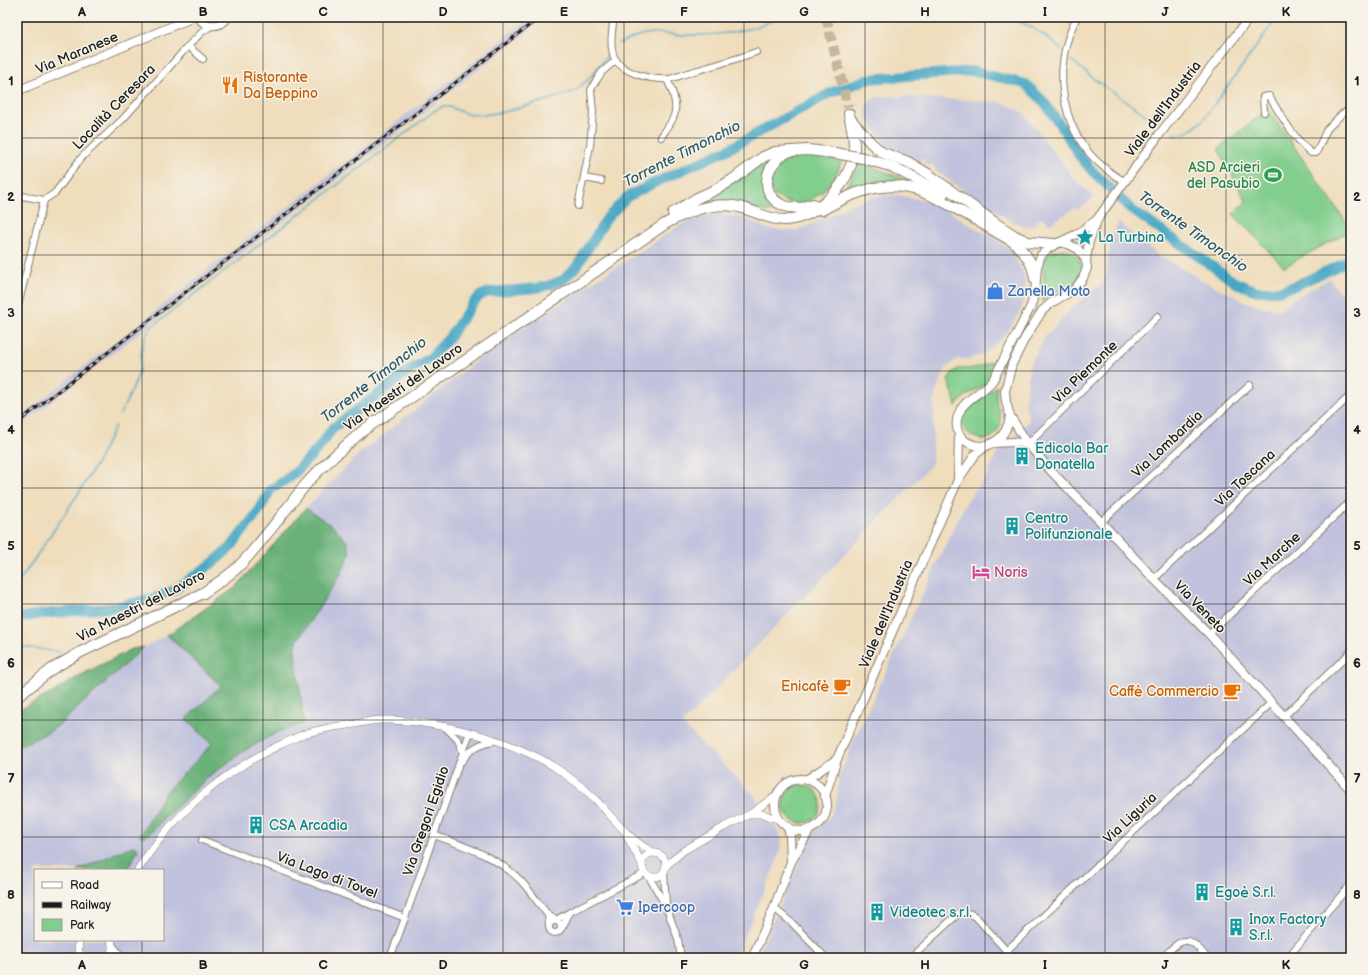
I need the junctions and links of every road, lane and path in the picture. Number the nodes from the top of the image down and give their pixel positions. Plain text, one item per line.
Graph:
1 (228, 17) edge
2 (614, 17) edge
3 (1077, 17) edge
4 (1250, 17) edge
5 (199, 20) edge
6 (188, 46) junction
7 (756, 52) dead end
8 (615, 57) junction
9 (203, 58) dead end
10 (667, 79) junction
11 (17, 91) edge
12 (1351, 109) edge
13 (1264, 112) dead end
14 (849, 114) junction
15 (661, 137) dead end
16 (793, 150) junction
17 (584, 178) junction
18 (601, 181) dead end
19 (1124, 183) junction
20 (17, 195) edge
21 (44, 200) junction
22 (813, 204) junction
23 (578, 206) dead end
24 (757, 214) junction
25 (1098, 218) junction
26 (784, 220) junction
27 (1014, 239) junction
28 (1057, 243) junction
29 (614, 258) junction
30 (1086, 260) junction
31 (1036, 280) junction
32 (17, 310) edge
33 (1158, 316) dead end
34 (1250, 385) dead end
35 (1351, 395) edge
36 (1010, 416) junction
37 (960, 435) junction
38 (989, 444) junction
39 (1028, 444) junction
40 (958, 480) junction
41 (1351, 501) edge
42 (1102, 522) junction
43 (1154, 579) junction
44 (1209, 634) junction
45 (1351, 652) edge
46 (17, 697) edge
47 (1271, 703) junction
48 (1284, 716) junction
49 (443, 726) junction
50 (470, 732) junction
51 (498, 740) junction
52 (463, 752) junction
53 (837, 759) junction
54 (458, 766) junction
55 (806, 780) junction
56 (1351, 790) edge
57 (778, 794) junction
58 (825, 796) junction
59 (750, 814) junction
60 (780, 820) junction
61 (788, 827) junction
62 (810, 829) junction
63 (625, 833) junction
64 (434, 835) junction
65 (202, 840) dead end
66 (683, 851) junction
67 (658, 855) junction
68 (791, 862) junction
69 (642, 864) junction
70 (139, 869) edge
71 (665, 869) junction
72 (647, 875) junction
73 (1351, 884) edge
74 (666, 906) junction
75 (774, 908) junction
76 (570, 912) junction
77 (548, 915) junction
78 (405, 918) junction
79 (556, 920) junction
80 (549, 925) junction
81 (562, 928) junction
82 (80, 941) edge
83 (112, 943) edge
84 (1006, 951) junction
85 (1291, 956) edge
86 (82, 958) edge
87 (109, 958) edge
88 (123, 958) edge
89 (390, 958) edge
90 (681, 958) edge
91 (752, 958) edge
92 (826, 958) edge
93 (910, 958) edge
94 (1013, 958) edge
95 (1162, 958) edge
96 (1207, 958) edge

1 - 5 main road, Via Maranese
2 - 8 street
3 - 19 street
4 - 19 main road, Viale dell'Industria
5 - 6 street, Località Ceresara
5 - 11 main road, Via Maranese
6 - 9 street
6 - 21 street, Località Ceresara
7 - 10 street
8 - 10 street
8 - 17 street
10 - 15 street
12 - 13 street
14 - 22 highway
14 - 26 highway
14 - 27 highway
16 - 22 highway
16 - 27 highway, bridge
16 - 29 highway
17 - 18 street
17 - 23 street
19 - 25 main road, Viale dell'Industria
20 - 21 street
21 - 32 street
22 - 24 highway
24 - 26 highway
24 - 29 highway, Via Maestri del Lavoro
25 - 28 main road, Viale dell'Industria
25 - 30 main road, Viale dell'Industria
26 - 27 highway
27 - 28 highway
27 - 31 highway
28 - 30 main road
28 - 31 main road, Viale dell'Industria
29 - 46 highway, Via Maestri del Lavoro
30 - 36 main road, Viale dell'Industria
31 - 37 main road, Viale dell'Industria
33 - 39 street, Via Piemonte
34 - 42 street, Via Lombardia
35 - 43 street, Via Toscana
36 - 38 main road, Viale dell'Industria
36 - 39 main road, Via Veneto
37 - 38 main road
37 - 40 main road, Viale dell'Industria
38 - 39 main road
38 - 40 main road, Viale dell'Industria
39 - 42 main road, Via Veneto
40 - 53 main road, Viale dell'Industria
41 - 44 street, Via Marche
42 - 43 main road, Via Veneto
43 - 44 main road, Via Veneto
44 - 47 main road, Via Veneto
45 - 48 street
47 - 48 main road, Via Veneto
47 - 84 street, Via Liguria
48 - 56 main road, Via Veneto
49 - 50 street
49 - 52 street
49 - 70 street
50 - 51 street
50 - 52 street, Via Gregori Egidio
51 - 54 street
51 - 63 street
52 - 54 street, Via Gregori Egidio
53 - 55 main road
53 - 58 main road, Viale dell'Industria
54 - 64 street, Via Gregori Egidio
55 - 57 main road
55 - 58 main road
57 - 59 street
57 - 60 main road
58 - 62 main road, Viale dell'Industria
59 - 60 street
59 - 66 street
60 - 61 main road
61 - 62 main road
61 - 68 main road, Viale dell'Industria
62 - 68 main road, Viale dell'Industria
63 - 67 street
63 - 69 street
64 - 77 street
64 - 78 street, Via Gregori Egidio
65 - 78 street, Via Lago di Tovel
66 - 67 street
66 - 71 street
67 - 69 street
67 - 71 street
68 - 75 main road, Viale dell'Industria
69 - 72 street
71 - 72 street
71 - 74 street
72 - 74 street
72 - 76 street
73 - 85 street
74 - 90 street
75 - 91 main road, Viale dell'Industria
75 - 92 street
76 - 79 street
76 - 81 street
77 - 79 street
77 - 80 street
78 - 89 street
79 - 80 street
79 - 81 street
80 - 81 street
82 - 86 street
83 - 87 street
83 - 88 street
84 - 93 street
84 - 94 street
95 - 96 street

